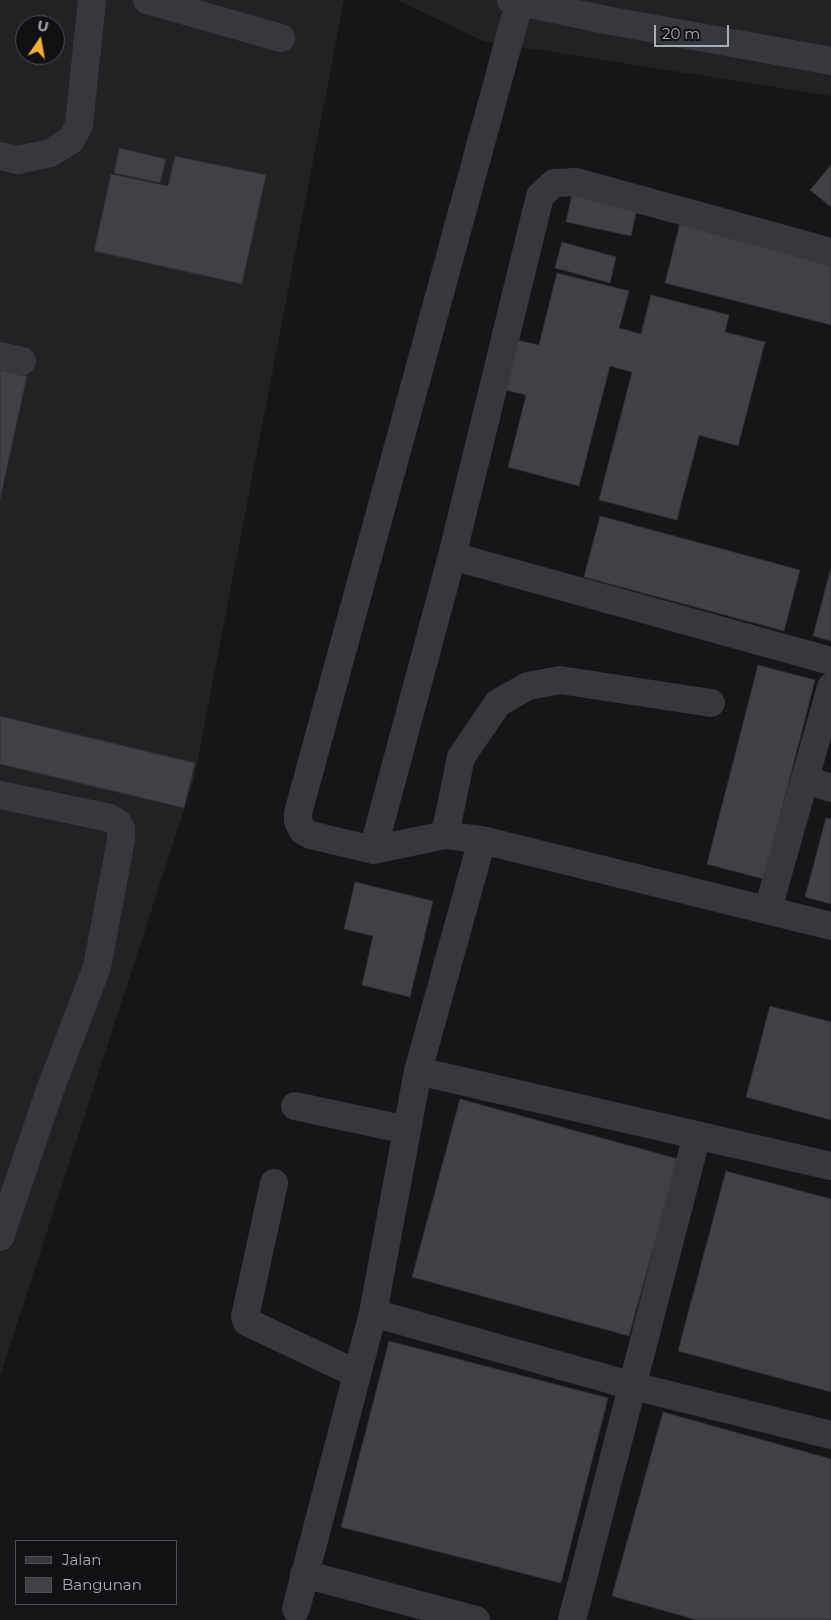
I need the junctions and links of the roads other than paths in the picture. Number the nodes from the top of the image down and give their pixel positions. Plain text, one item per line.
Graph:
1 (92, 0) edge
2 (148, 0) edge
3 (517, 1) edge
4 (281, 38) dead end
5 (831, 61) edge
6 (0, 156) edge
7 (831, 252) edge
8 (452, 556) junction
9 (831, 661) edge
10 (831, 687) edge
11 (711, 703) dead end
12 (805, 779) junction
13 (831, 788) edge
14 (0, 795) edge
15 (445, 835) junction
16 (482, 840) junction
17 (373, 850) junction
18 (768, 909) junction
19 (831, 926) edge
20 (418, 1071) junction
21 (295, 1106) dead end
22 (407, 1130) junction
23 (697, 1135) junction
24 (831, 1166) edge
25 (10, 1176) edge
26 (274, 1183) dead end
27 (0, 1237) edge
28 (373, 1312) junction
29 (357, 1374) junction
30 (633, 1386) junction
31 (831, 1435) edge
32 (304, 1574) junction
33 (296, 1609) dead end
34 (476, 1620) edge
35 (572, 1620) edge

1 - 6 street
2 - 4 street
3 - 5 street
3 - 17 street
7 - 8 street
8 - 9 street
8 - 17 street
10 - 12 street
11 - 15 street
12 - 13 street
12 - 18 street
14 - 25 street
15 - 16 street
15 - 17 street
16 - 18 street
16 - 20 street
18 - 19 street
20 - 22 street
20 - 23 street
21 - 22 street
22 - 28 street
23 - 24 street
23 - 30 street
25 - 27 street
26 - 29 street
28 - 29 street
28 - 30 street
29 - 32 street
30 - 31 street
30 - 35 street
32 - 33 street
32 - 34 street

